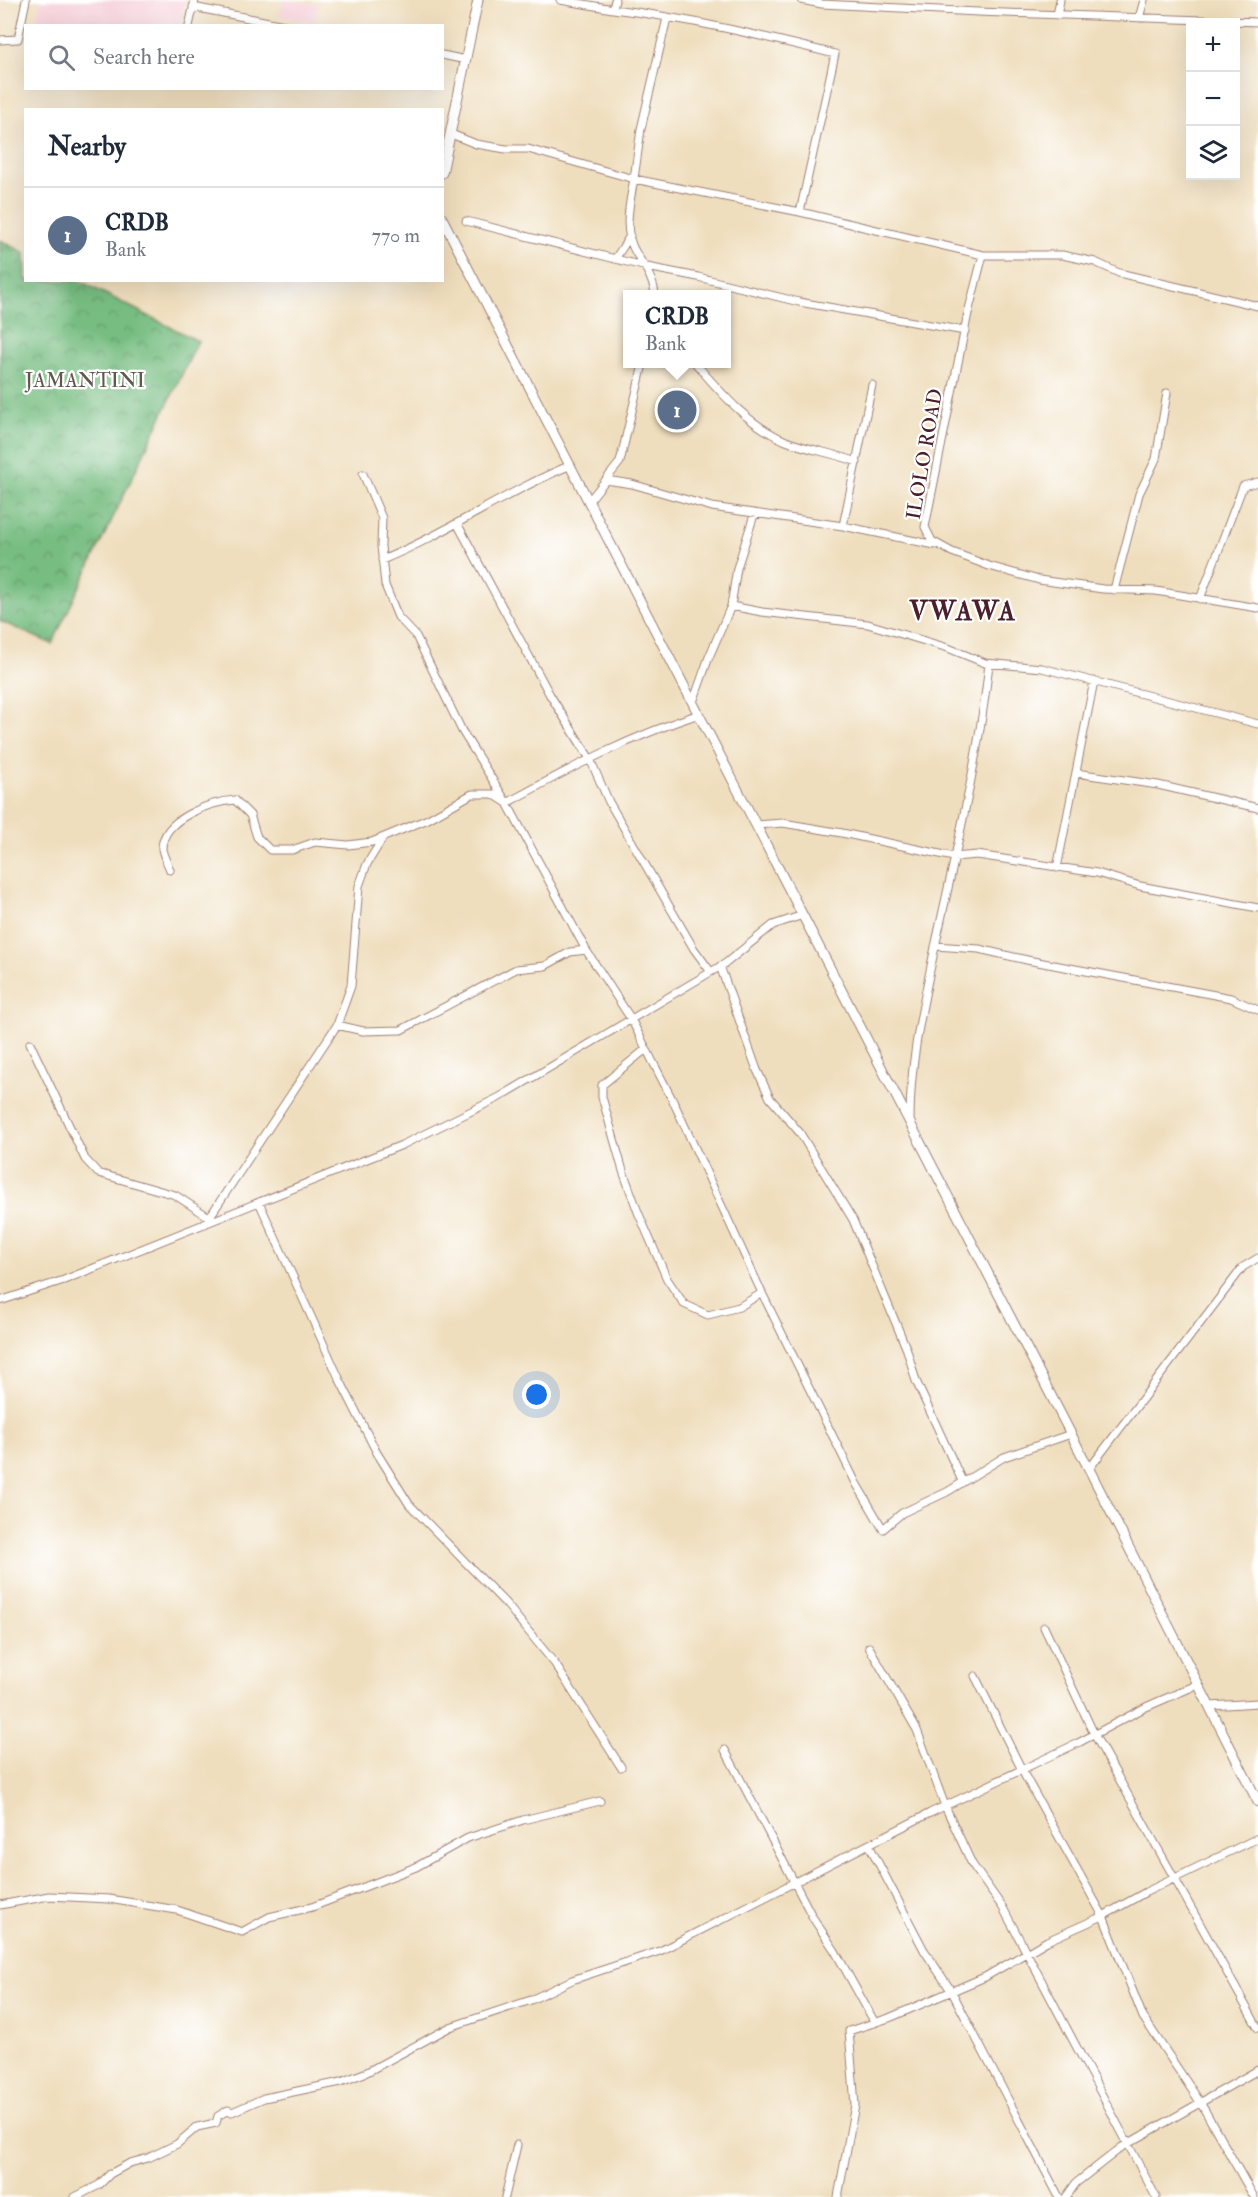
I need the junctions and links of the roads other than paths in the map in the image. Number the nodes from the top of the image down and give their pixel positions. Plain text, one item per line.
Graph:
1 (26, 0) edge
2 (478, 0) edge
3 (560, 0) edge
4 (615, 0) edge
5 (801, 0) edge
6 (1060, 0) edge
7 (1144, 0) edge
8 (841, 2) edge
9 (194, 3) edge
10 (613, 9) junction
11 (1057, 15) junction
12 (667, 18) junction
13 (1139, 18) junction
14 (1258, 22) edge
15 (24, 24) edge
16 (189, 24) edge
17 (281, 24) edge
18 (24, 29) edge
19 (0, 40) edge
20 (444, 56) edge
21 (466, 60) junction
22 (451, 134) junction
23 (444, 164) edge
24 (634, 179) junction
25 (800, 212) junction
26 (466, 221) dead end
27 (444, 222) edge
28 (630, 236) junction
29 (983, 255) junction
30 (615, 259) junction
31 (646, 267) junction
32 (654, 290) edge
33 (1258, 306) edge
34 (964, 331) junction
35 (643, 368) edge
36 (700, 368) edge
37 (872, 385) dead end
38 (1167, 393) dead end
39 (857, 462) junction
40 (570, 465) junction
41 (363, 474) dead end
42 (606, 480) junction
43 (1258, 482) edge
44 (589, 501) junction
45 (754, 515) junction
46 (458, 525) junction
47 (843, 526) junction
48 (941, 546) junction
49 (382, 560) junction
50 (1114, 590) junction
51 (1200, 599) junction
52 (731, 606) junction
53 (1258, 608) edge
54 (989, 664) junction
55 (1094, 681) junction
56 (693, 702) junction
57 (699, 714) junction
58 (1258, 724) edge
59 (590, 759) junction
60 (1076, 773) junction
61 (507, 803) junction
62 (1258, 808) edge
63 (756, 825) junction
64 (383, 838) junction
65 (954, 857) junction
66 (1057, 868) junction
67 (170, 870) dead end
68 (1258, 908) edge
69 (803, 915) junction
70 (935, 946) junction
71 (586, 950) junction
72 (720, 966) junction
73 (711, 972) junction
74 (1258, 1010) edge
75 (631, 1019) junction
76 (337, 1025) junction
77 (30, 1043) dead end
78 (646, 1049) junction
79 (910, 1122) junction
80 (259, 1202) junction
81 (207, 1221) junction
82 (1258, 1258) edge
83 (762, 1293) junction
84 (0, 1301) edge
85 (1071, 1434) junction
86 (1089, 1469) junction
87 (962, 1482) junction
88 (1044, 1627) dead end
89 (869, 1647) dead end
90 (975, 1676) dead end
91 (1199, 1684) junction
92 (1258, 1703) edge
93 (1210, 1706) junction
94 (1095, 1734) junction
95 (725, 1750) dead end
96 (621, 1767) dead end
97 (1021, 1769) junction
98 (600, 1801) dead end
99 (1258, 1802) edge
100 (945, 1806) junction
101 (1258, 1838) edge
102 (869, 1845) junction
103 (1175, 1878) junction
104 (795, 1882) junction
105 (0, 1905) edge
106 (1103, 1916) junction
107 (1026, 1953) junction
108 (952, 1992) junction
109 (875, 2023) junction
110 (1258, 2028) edge
111 (1258, 2070) edge
112 (1200, 2102) junction
113 (1128, 2144) junction
114 (517, 2145) dead end
115 (75, 2197) edge
116 (505, 2197) edge
117 (838, 2197) edge
118 (1059, 2197) edge
119 (1066, 2197) edge
120 (1156, 2197) edge
121 (1254, 2197) edge

1 - 15 street
2 - 21 street
3 - 10 street
4 - 10 street
5 - 8 street
6 - 11 street
7 - 13 street
8 - 11 street
9 - 16 street
9 - 17 street
10 - 12 street
11 - 13 street
12 - 24 street
12 - 25 street
13 - 14 street
18 - 19 street
20 - 21 street
21 - 22 street
22 - 23 street
22 - 24 street
24 - 25 street
24 - 28 street
25 - 29 street
26 - 30 street
27 - 40 street
28 - 30 street
28 - 31 street
29 - 33 street
29 - 34 street, ILOLO ROAD
30 - 31 street
31 - 32 street
31 - 34 street
34 - 48 street, ILOLO ROAD
35 - 42 street
36 - 39 street
37 - 39 street
38 - 50 street
39 - 47 street
40 - 44 street
40 - 46 street
41 - 49 street
42 - 44 street
42 - 45 street
43 - 51 street
44 - 56 street
45 - 47 street
45 - 52 street
46 - 49 street
46 - 59 street
47 - 48 street
48 - 50 street
49 - 61 street
50 - 51 street
51 - 53 street
52 - 54 street
52 - 56 street
54 - 55 street
54 - 65 street
55 - 58 street
55 - 60 street
56 - 57 street
57 - 59 street
57 - 63 street
59 - 61 street
59 - 73 street
60 - 62 street
60 - 66 street
61 - 64 street
61 - 71 street
63 - 65 street
63 - 69 street
64 - 67 street
64 - 76 street
65 - 66 street
65 - 70 street
66 - 68 street
69 - 72 street
69 - 79 street
70 - 74 street
70 - 79 street
71 - 75 street
71 - 76 street
72 - 73 street
72 - 87 street
73 - 75 street
75 - 78 street
75 - 80 street
76 - 81 street
77 - 81 street
78 - 83 street
78 - 83 street
79 - 85 street
80 - 81 street
80 - 96 street
81 - 84 street
82 - 86 street
83 - 87 street
85 - 86 street
85 - 87 street
86 - 91 street
88 - 94 street
89 - 100 street
90 - 97 street
91 - 93 street
91 - 94 street
92 - 93 street
93 - 99 street
94 - 97 street
94 - 103 street
95 - 104 street
97 - 100 street
97 - 106 street
98 - 105 street
100 - 102 street
100 - 107 street
101 - 103 street
102 - 104 street
102 - 108 street
103 - 106 street
103 - 110 street
104 - 109 street
104 - 115 street
106 - 107 street
106 - 112 street
107 - 108 street
107 - 113 street
108 - 109 street
108 - 118 street
109 - 117 street
111 - 112 street
112 - 113 street
112 - 121 street
113 - 119 street
113 - 120 street
114 - 116 street

